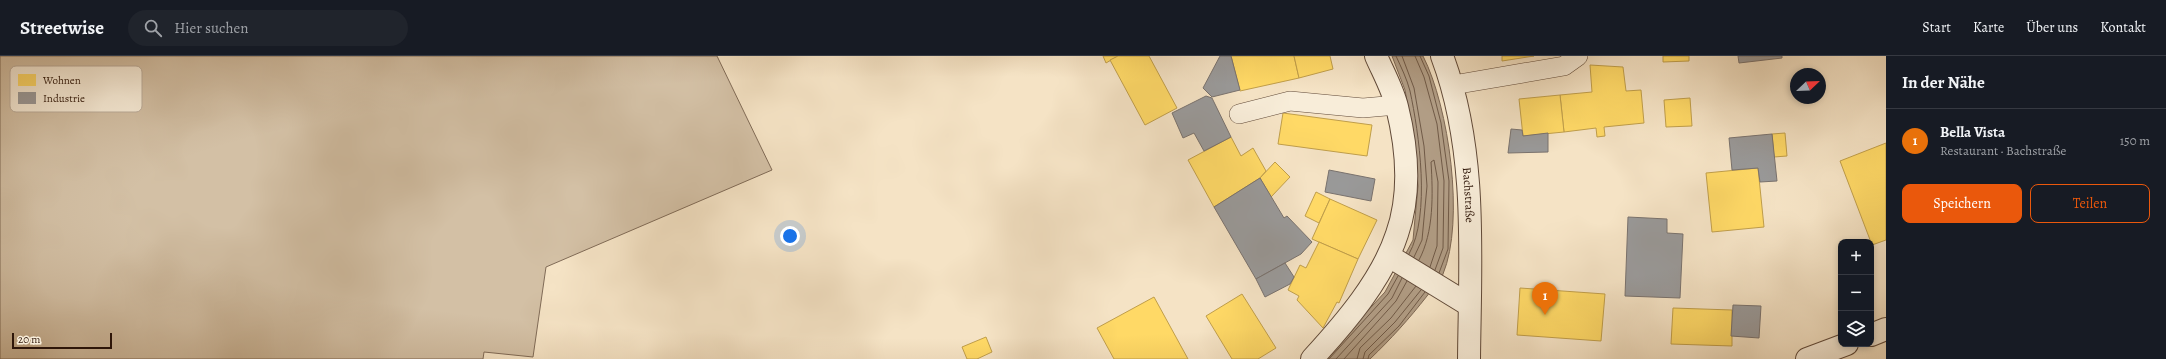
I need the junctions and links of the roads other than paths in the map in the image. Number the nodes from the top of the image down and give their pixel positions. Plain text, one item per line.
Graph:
1 (1376, 56) edge
2 (1442, 56) edge
3 (1578, 56) edge
4 (1454, 85) junction
5 (1397, 105) junction
6 (1239, 114) dead end
7 (1392, 258) junction
8 (1465, 302) junction
9 (1886, 329) edge
10 (1874, 333) edge
11 (1839, 347) edge
12 (1312, 359) edge
13 (1469, 359) edge
14 (1808, 359) edge

1 - 5 street
2 - 4 street, Bachstraße
3 - 4 lane
4 - 8 street, Bachstraße
5 - 6 lane
5 - 7 street
7 - 8 street
7 - 12 street
8 - 13 street, Bachstraße
9 - 10 street
11 - 14 street

